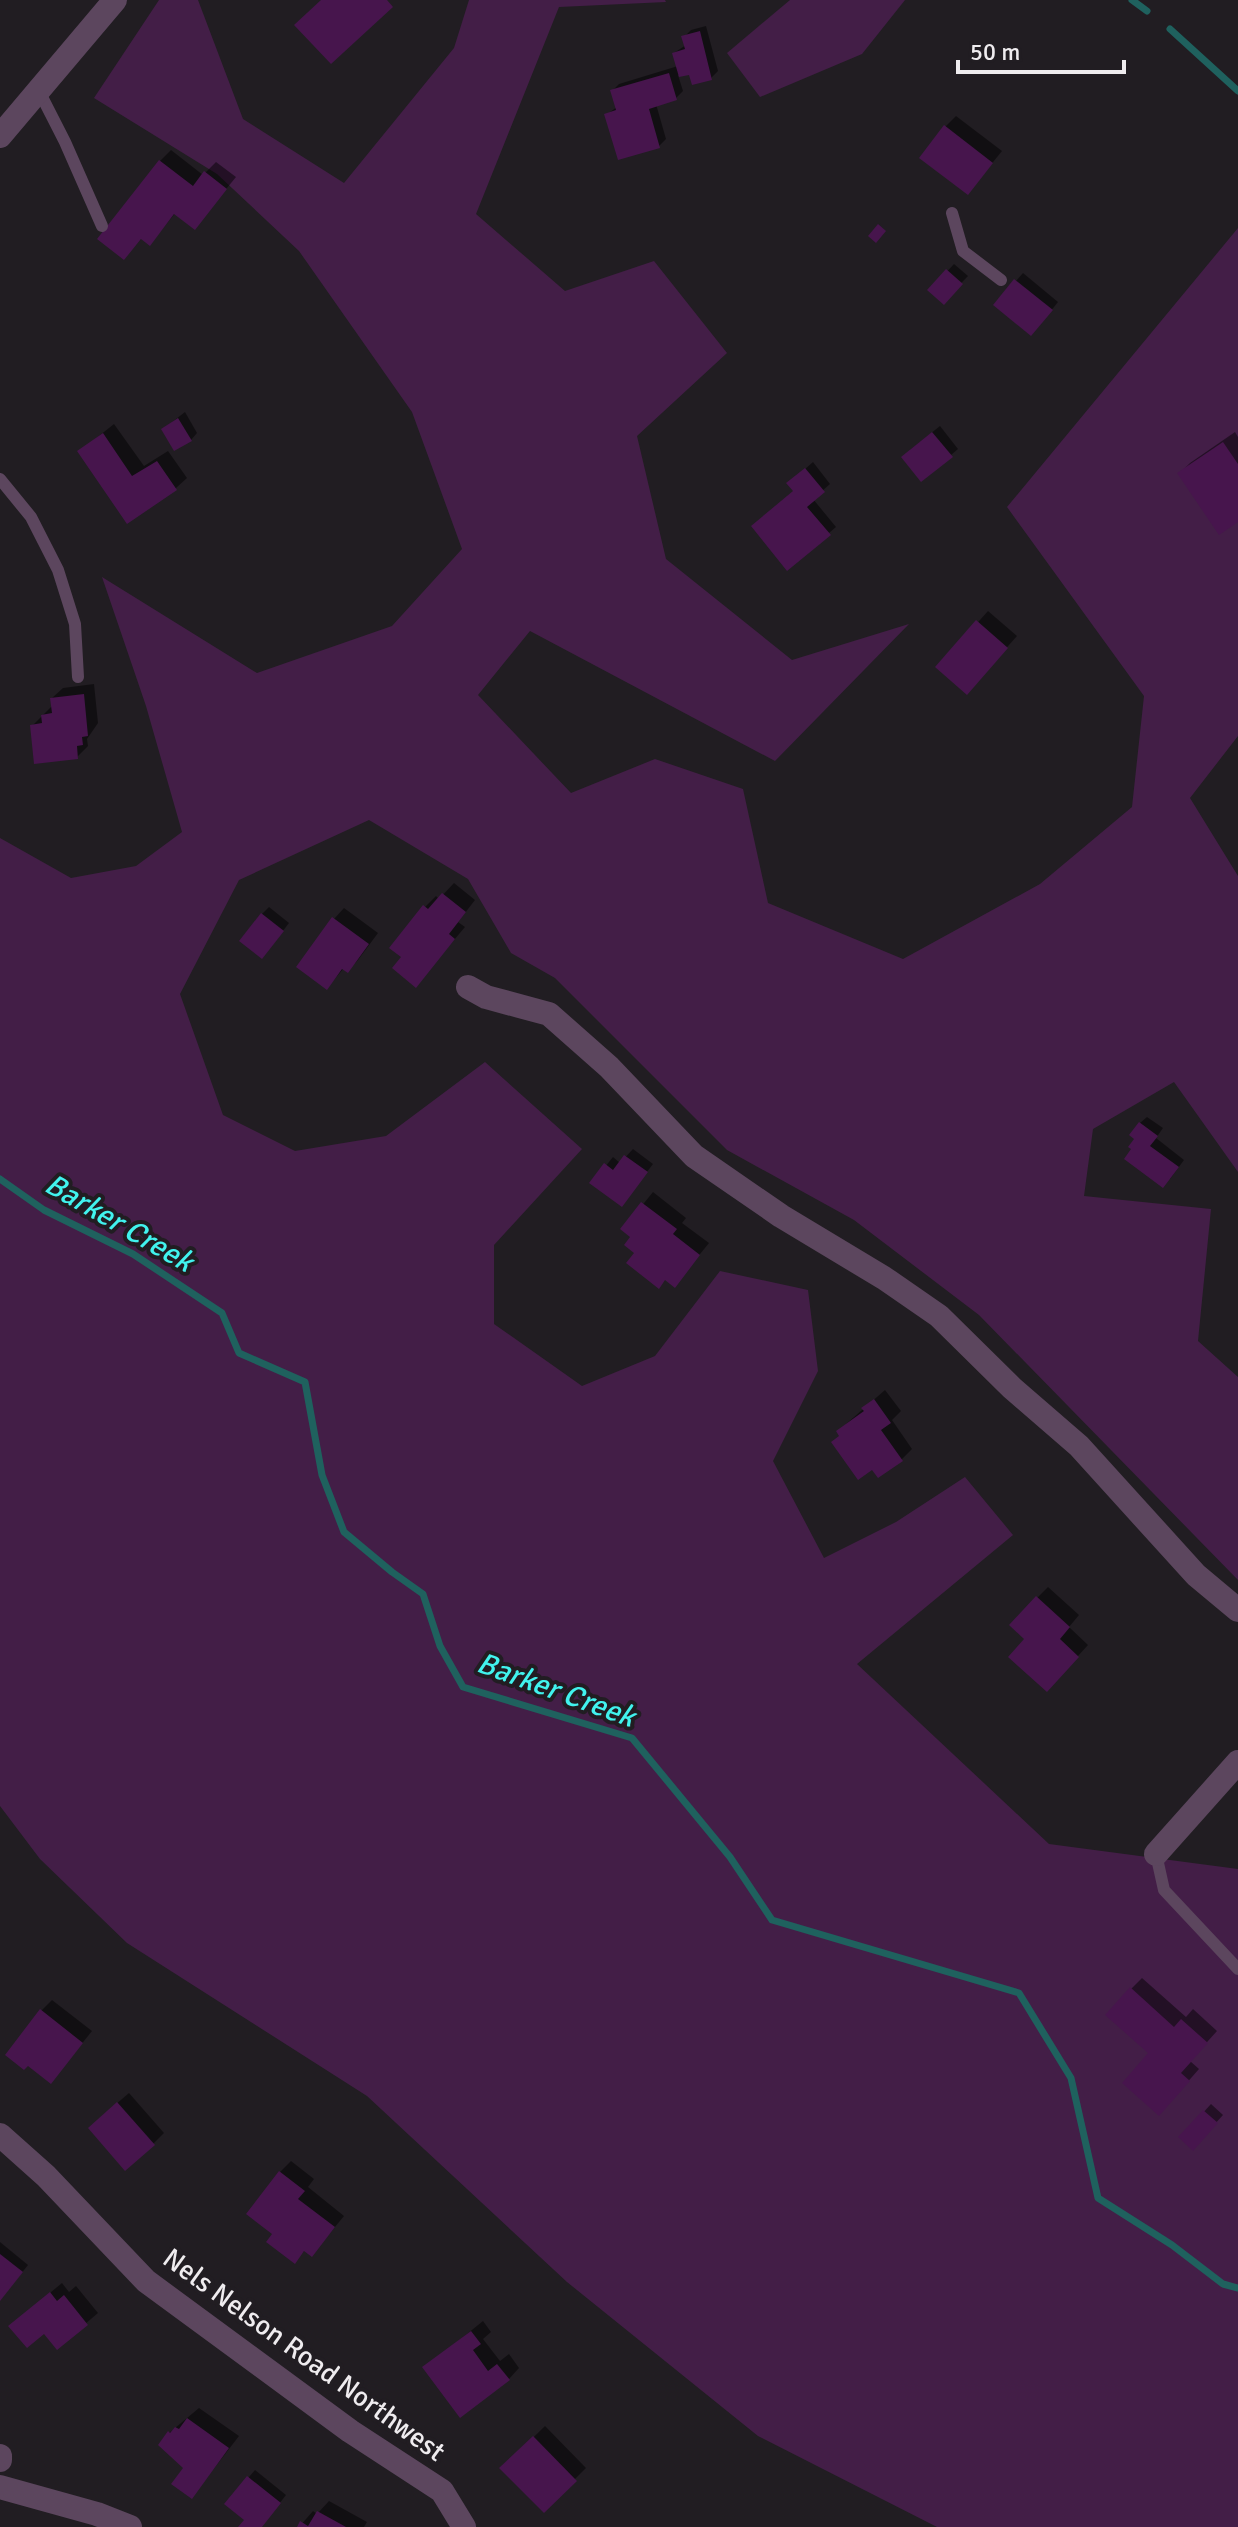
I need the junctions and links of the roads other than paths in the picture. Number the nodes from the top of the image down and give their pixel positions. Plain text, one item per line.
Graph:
1 (115, 0) edge
2 (39, 91) junction
3 (0, 136) edge
4 (952, 213) dead end
5 (102, 226) dead end
6 (1001, 280) dead end
7 (0, 479) edge
8 (78, 677) dead end
9 (468, 987) dead end
10 (1238, 1610) edge
11 (1238, 1762) edge
12 (1156, 1854) joint
13 (1238, 1969) edge
14 (0, 2135) edge
15 (0, 2487) edge
16 (130, 2527) edge
17 (464, 2527) edge

1 - 2 street
2 - 3 street
2 - 5 lane
4 - 6 lane
7 - 8 lane
9 - 10 street
11 - 12 street
12 - 13 lane
14 - 17 street, Nels Nelson Road Northwest
15 - 16 street

